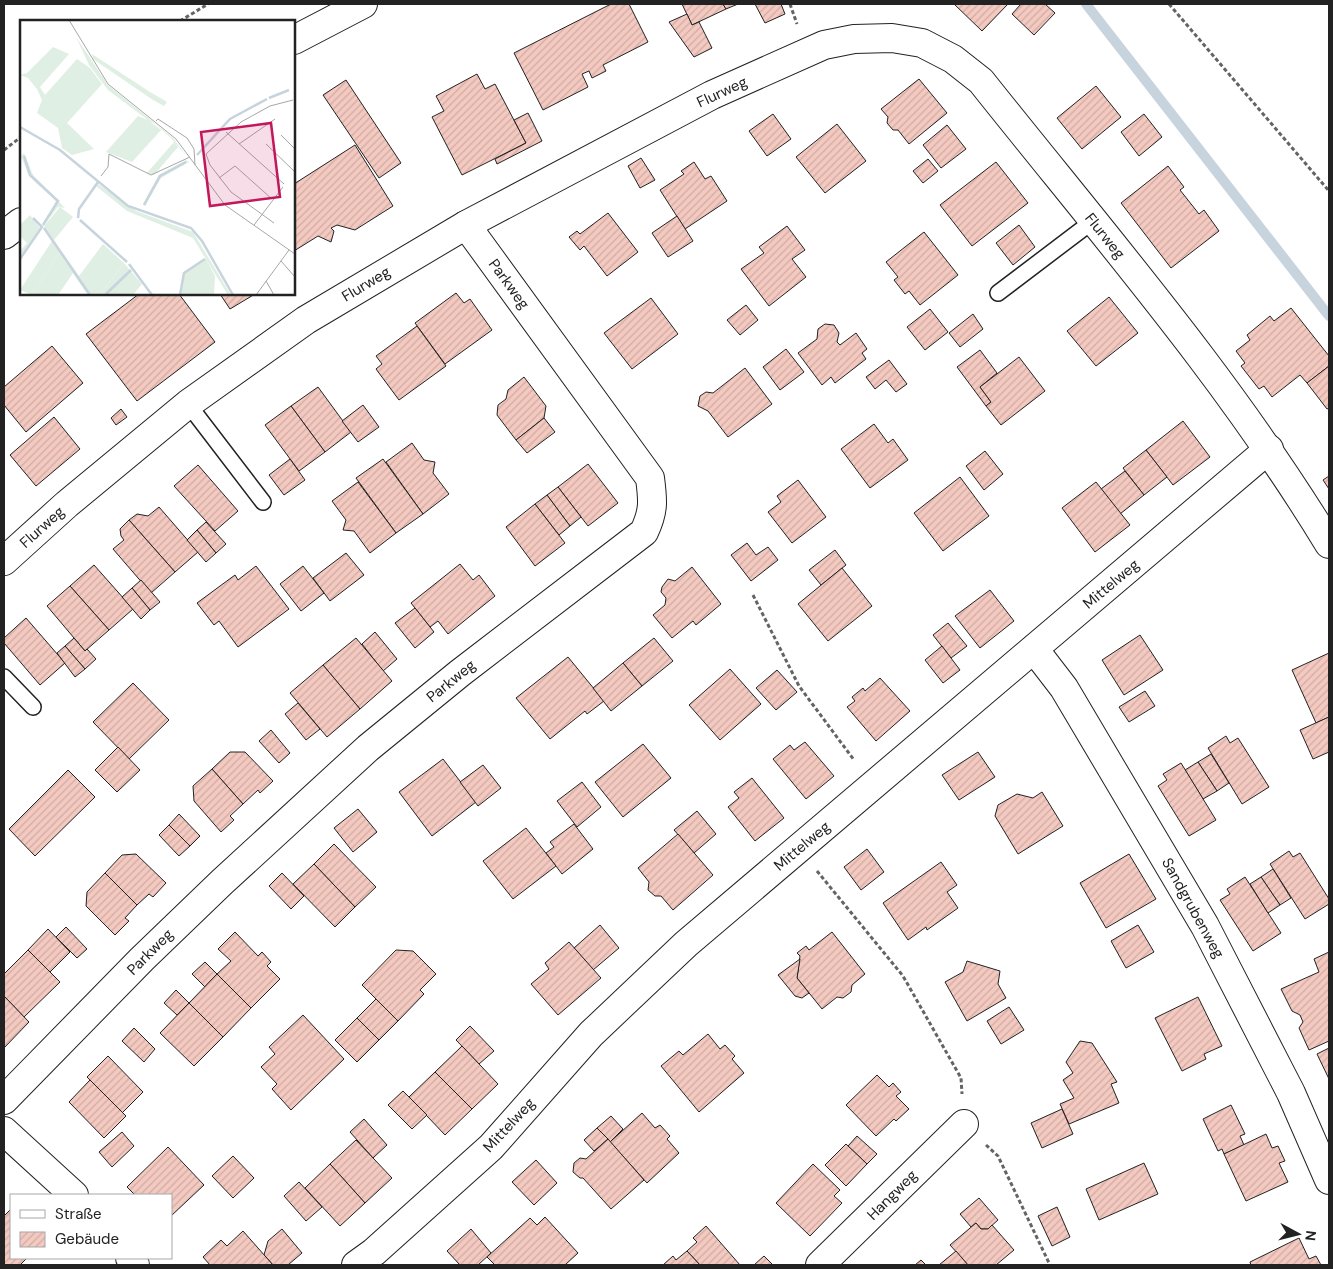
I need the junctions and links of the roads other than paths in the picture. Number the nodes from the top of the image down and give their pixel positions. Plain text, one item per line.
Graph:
1 (363, 4) edge
2 (295, 39) edge
3 (1093, 221) junction
4 (20, 223) edge
5 (466, 225) junction
6 (4, 235) edge
7 (998, 293) dead end
8 (188, 404) junction
9 (1269, 449) junction
10 (263, 502) dead end
11 (1329, 544) edge
12 (4, 561) edge
13 (1034, 649) junction
14 (4, 677) edge
15 (33, 707) dead end
16 (4, 1100) edge
17 (964, 1124) road end
18 (4, 1131) edge
19 (1329, 1180) edge
20 (73, 1194) edge
21 (356, 1265) edge
22 (820, 1265) edge

1 - 2 street
3 - 5 street, Flurweg
3 - 7 lane
3 - 9 street, Flurweg
4 - 6 street
5 - 8 street, Flurweg
5 - 16 street, Parkweg
8 - 10 lane
8 - 12 street, Flurweg
9 - 11 street, Flurweg
9 - 13 street, Mittelweg
13 - 19 street, Sandgrubenweg
13 - 21 street, Mittelweg
14 - 15 lane
17 - 22 street, Hangweg
18 - 20 street

